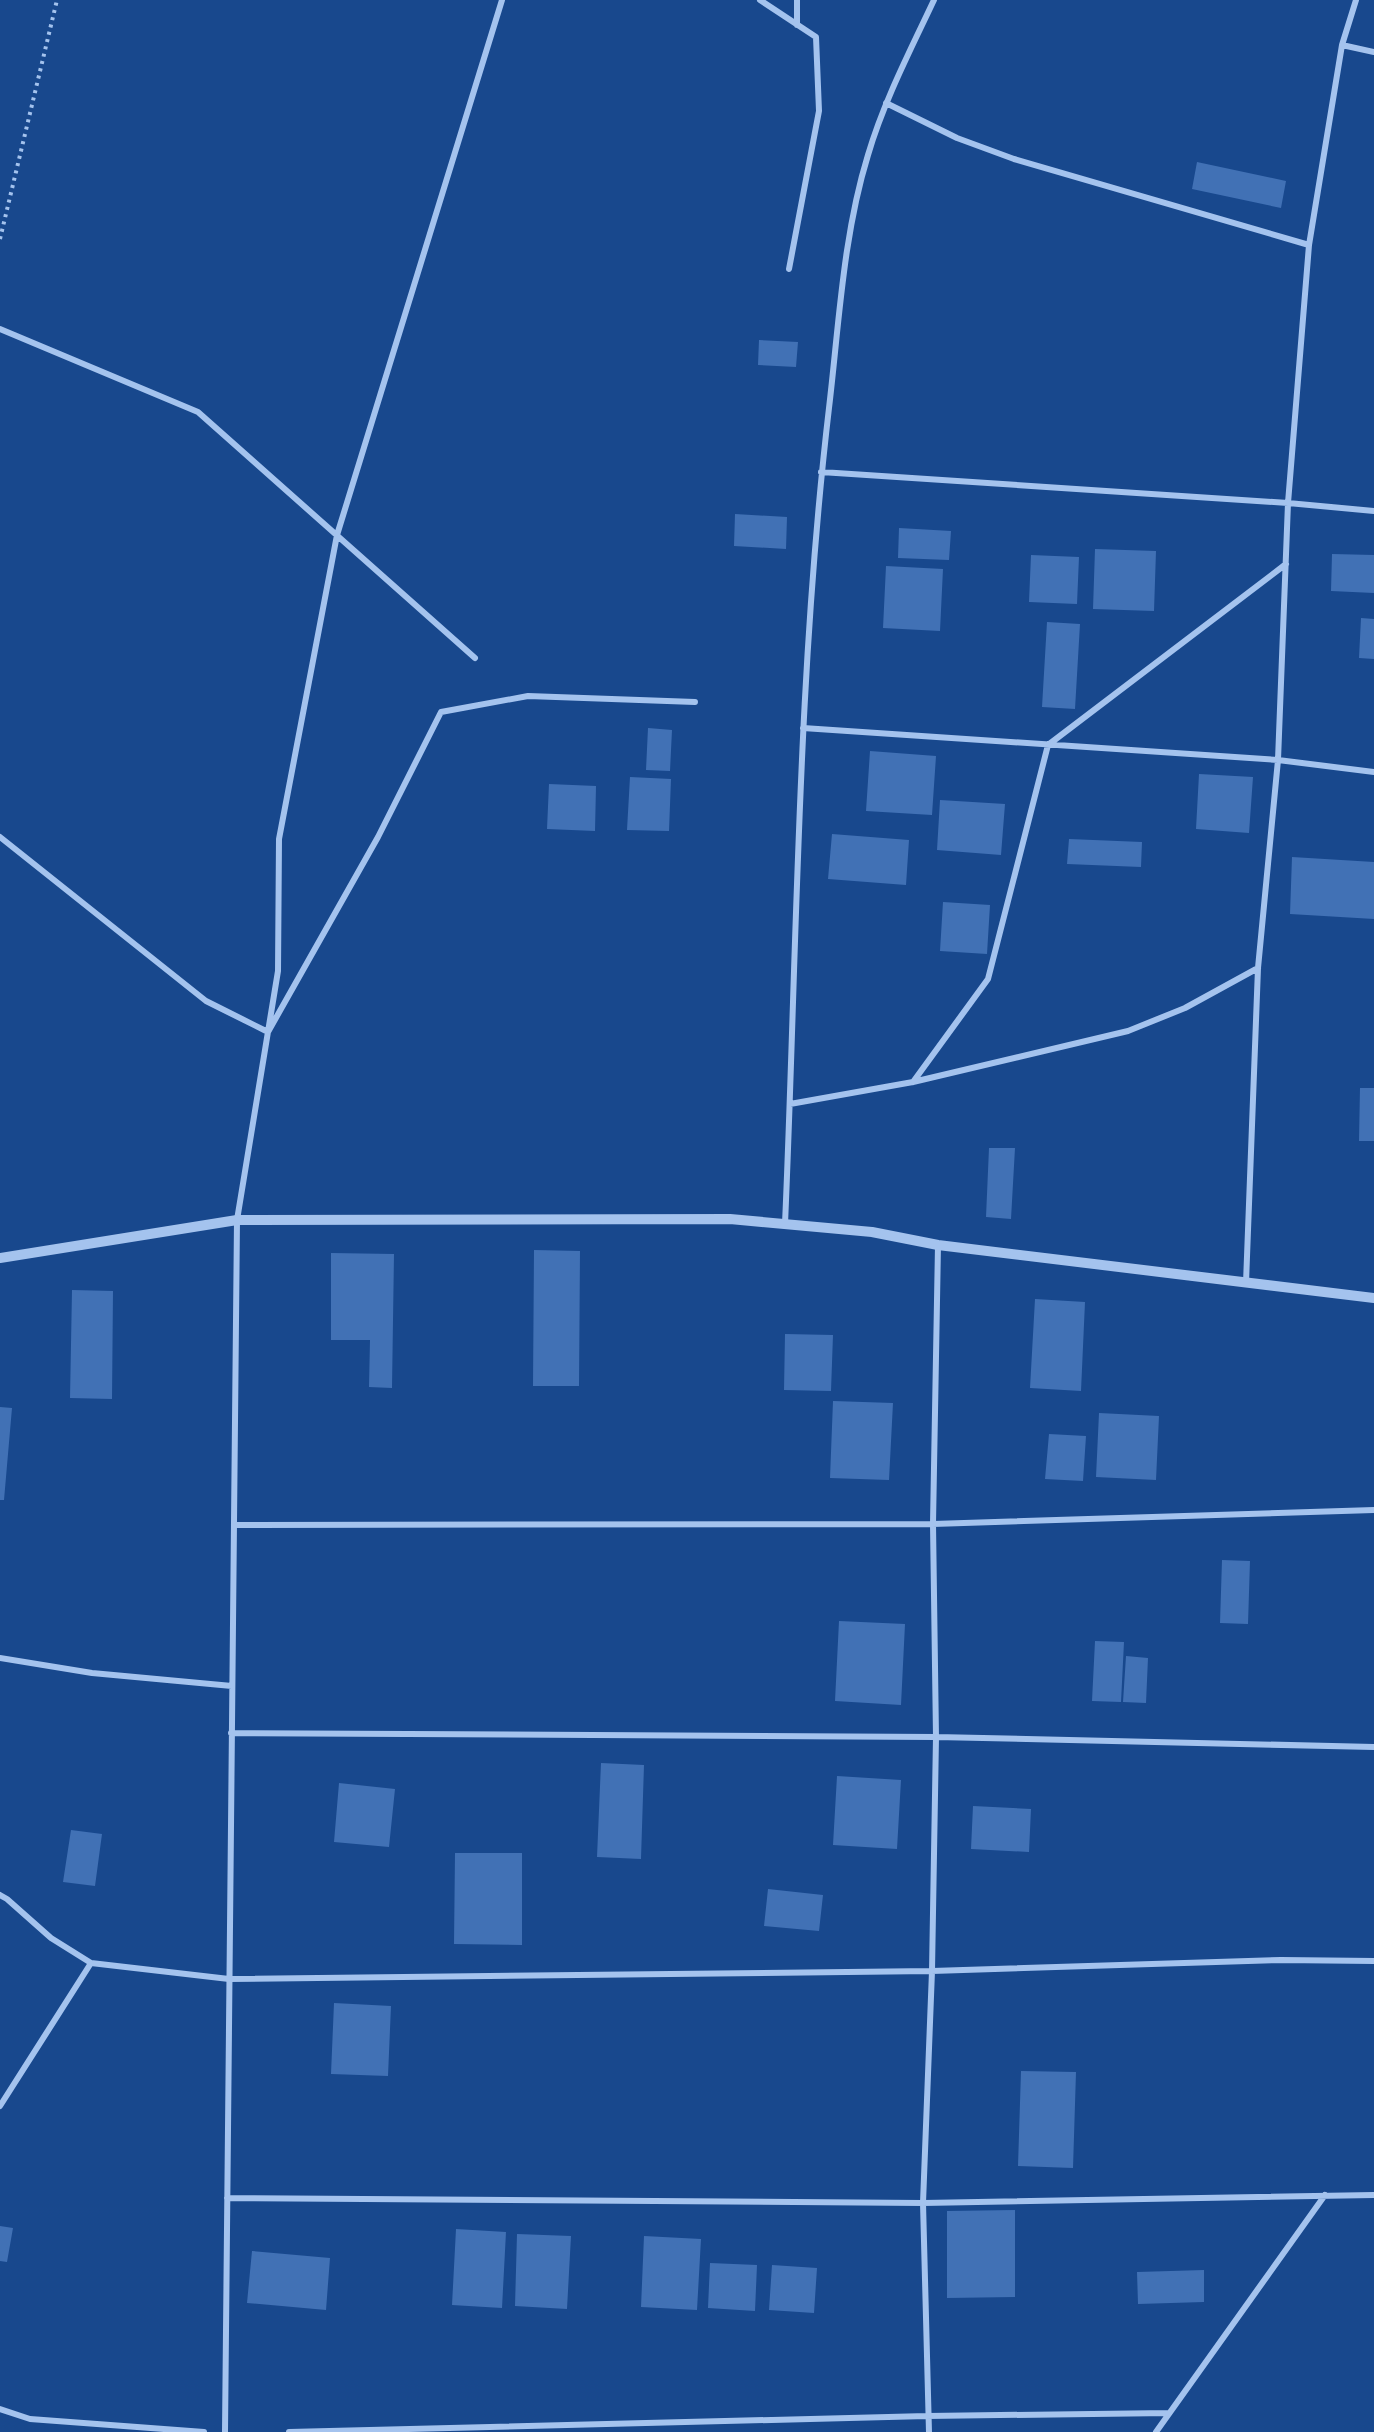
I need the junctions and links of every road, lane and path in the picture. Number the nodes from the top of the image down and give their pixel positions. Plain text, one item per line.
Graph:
1 (57, 0) edge
2 (502, 0) edge
3 (760, 0) edge
4 (797, 0) edge
5 (934, 0) edge
6 (1356, 0) edge
7 (798, 25) junction
8 (1342, 45) junction
9 (1374, 52) edge
10 (886, 103) junction
11 (0, 239) edge
12 (1309, 245) junction
13 (789, 269) dead end
14 (0, 328) edge
15 (821, 472) junction
16 (1288, 503) junction
17 (1374, 512) edge
18 (337, 536) junction
19 (1286, 564) junction
20 (476, 658) dead end
21 (695, 702) dead end
22 (803, 728) junction
23 (1048, 745) junction
24 (1278, 760) junction
25 (1374, 772) edge
26 (0, 837) edge
27 (1258, 968) junction
28 (268, 1032) junction
29 (913, 1082) junction
30 (790, 1104) junction
31 (237, 1220) junction
32 (785, 1224) junction
33 (938, 1245) junction
34 (0, 1258) edge
35 (1246, 1283) junction
36 (1374, 1298) edge
37 (1374, 1510) edge
38 (933, 1524) junction
39 (234, 1526) junction
40 (0, 1658) edge
41 (232, 1686) junction
42 (231, 1733) junction
43 (936, 1737) junction
44 (1374, 1747) edge
45 (0, 1895) edge
46 (1374, 1961) edge
47 (91, 1963) junction
48 (932, 1971) junction
49 (230, 1979) junction
50 (0, 2106) edge
51 (1325, 2195) junction
52 (1374, 2195) edge
53 (228, 2198) junction
54 (923, 2202) junction
55 (0, 2409) edge
56 (1169, 2413) junction
57 (927, 2416) junction
58 (204, 2432) edge
59 (225, 2432) edge
60 (289, 2432) edge
61 (929, 2432) edge
62 (1156, 2432) edge

1 - 11 path
2 - 18 street
3 - 7 street
4 - 7 street
5 - 10 street
6 - 8 street
7 - 13 street
8 - 9 street
8 - 12 street
10 - 12 street
10 - 15 street
12 - 16 street
14 - 18 street
15 - 16 street
15 - 22 street
16 - 17 street
16 - 19 street
18 - 20 street
18 - 28 street
19 - 23 street
19 - 24 street
21 - 28 street
22 - 23 street
22 - 30 street
23 - 24 street
23 - 29 street
24 - 25 street
24 - 27 street
26 - 28 street
27 - 29 street
27 - 35 street
28 - 31 street
29 - 30 street
30 - 32 street
31 - 32 street
31 - 34 street
31 - 39 street
32 - 33 street
33 - 35 street
33 - 38 street
35 - 36 street
37 - 38 street
38 - 39 street
38 - 43 street
39 - 41 street
40 - 41 street
41 - 42 street
42 - 43 street
42 - 49 street
43 - 44 street
43 - 48 street
45 - 47 street
46 - 48 street
47 - 49 street
47 - 50 street
48 - 49 street
48 - 54 street
49 - 53 street
51 - 52 street
51 - 54 street
51 - 56 street
53 - 54 street
53 - 59 street
54 - 57 street
55 - 58 street
56 - 57 street
56 - 62 street
57 - 60 street
57 - 61 street

